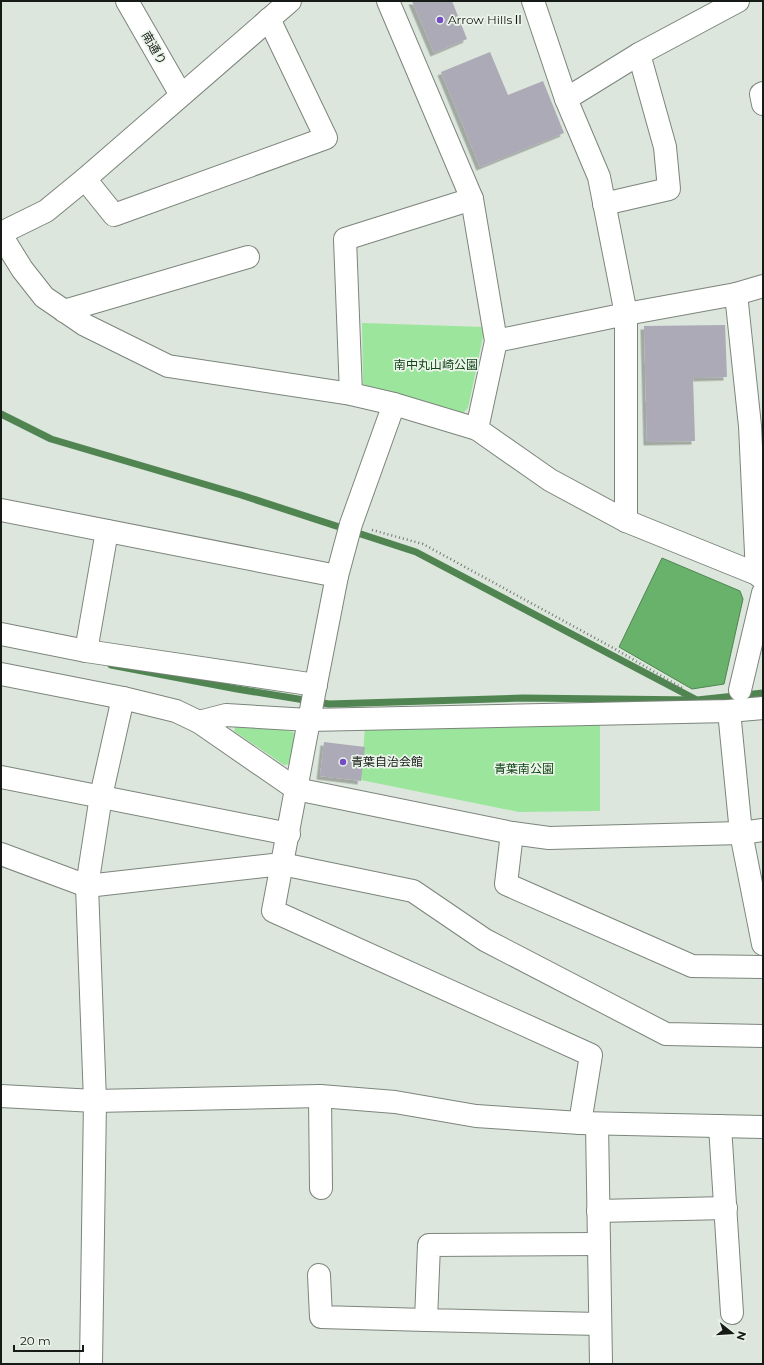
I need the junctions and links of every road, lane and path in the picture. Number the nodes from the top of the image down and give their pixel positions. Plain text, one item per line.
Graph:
1 (127, 1) edge
2 (290, 1) edge
3 (388, 1) edge
4 (533, 1) edge
5 (738, 1) edge
6 (269, 19) junction
7 (639, 54) junction
8 (763, 93) edge
9 (181, 96) junction
10 (566, 99) junction
11 (763, 104) edge
12 (85, 180) junction
13 (472, 199) junction
14 (604, 204) junction
15 (1, 234) edge
16 (248, 256) dead end
17 (763, 286) edge
18 (736, 294) junction
19 (64, 311) junction
20 (626, 314) junction
21 (496, 341) junction
22 (351, 394) junction
23 (394, 404) junction
24 (477, 429) junction
25 (1, 510) edge
26 (626, 521) junction
27 (351, 524) junction
28 (107, 531) junction
29 (337, 576) junction
30 (761, 582) edge
31 (1, 634) edge
32 (86, 650) junction
33 (1, 674) edge
34 (740, 690) dead end
35 (688, 692) dead end
36 (123, 698) junction
37 (312, 703) junction
38 (763, 708) edge
39 (729, 711) junction
40 (199, 722) junction
41 (1, 777) edge
42 (296, 789) junction
43 (101, 796) junction
44 (763, 830) edge
45 (512, 833) junction
46 (742, 833) junction
47 (288, 834) junction
48 (1, 854) edge
49 (282, 864) junction
50 (87, 886) junction
51 (763, 944) edge
52 (763, 967) edge
53 (763, 1036) edge
54 (1, 1096) edge
55 (320, 1096) junction
56 (95, 1101) junction
57 (588, 1124) junction
58 (720, 1126) junction
59 (763, 1127) edge
60 (321, 1188) dead end
61 (726, 1208) junction
62 (598, 1211) junction
63 (599, 1244) junction
64 (319, 1274) dead end
65 (732, 1313) dead end
66 (426, 1320) junction
67 (600, 1324) junction
68 (91, 1364) edge
69 (601, 1364) edge

1 - 9 street, 南通り
2 - 6 street
3 - 13 street
4 - 10 street
5 - 7 street
6 - 9 street
6 - 12 street
7 - 10 street
7 - 14 street
8 - 11 street
9 - 12 street
10 - 14 street
12 - 15 street
13 - 21 street
13 - 22 street
14 - 20 street
15 - 19 street
16 - 19 street
17 - 18 street
18 - 20 street
18 - 30 street
19 - 22 street
20 - 21 street
20 - 26 street
21 - 24 street
22 - 23 street
23 - 24 street
23 - 27 street
24 - 26 street
25 - 28 street
26 - 30 street
27 - 29 street
27 - 35 path
28 - 29 street
28 - 32 street
29 - 37 street
30 - 34 street
31 - 32 street
32 - 37 street
33 - 36 street
36 - 40 street
36 - 43 street
37 - 39 street
37 - 40 street
37 - 42 street
38 - 39 street
39 - 46 street
40 - 42 street
41 - 43 street
42 - 45 street
42 - 47 street
43 - 47 street
43 - 50 street
44 - 46 street
45 - 46 street
45 - 52 street
46 - 51 street
47 - 49 street
48 - 50 street
49 - 50 street
49 - 53 street
49 - 57 street
50 - 56 street
54 - 56 street
55 - 56 street
55 - 57 street
55 - 60 street
56 - 68 street
57 - 58 street
57 - 62 street
58 - 59 street
58 - 61 street
61 - 62 street
61 - 65 street
62 - 63 street
63 - 66 street
63 - 67 street
64 - 66 street
66 - 67 street
67 - 69 street

